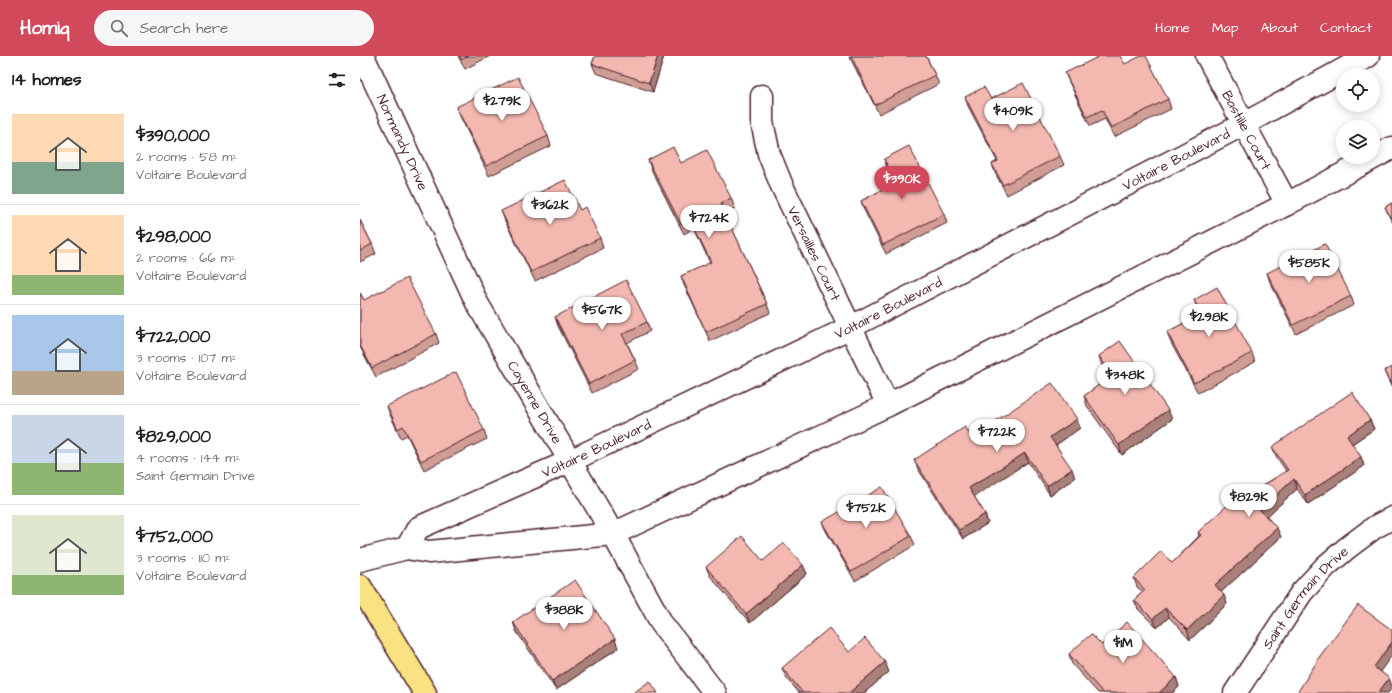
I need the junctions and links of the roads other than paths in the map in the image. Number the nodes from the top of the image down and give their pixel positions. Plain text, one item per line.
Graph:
1 (363, 56) edge
2 (1207, 56) edge
3 (1368, 56) edge
4 (762, 96) dead end
5 (1244, 124) junction
6 (1392, 148) edge
7 (1286, 204) junction
8 (433, 206) joint
9 (851, 327) junction
10 (888, 405) junction
11 (570, 460) junction
12 (1392, 518) edge
13 (613, 534) junction
14 (407, 548) junction
15 (360, 560) edge
16 (360, 586) edge
17 (425, 693) edge
18 (715, 693) edge
19 (1235, 693) edge

1 - 8 street, Normandy Drive
2 - 5 street, Bastille Court
3 - 5 street, Voltaire Boulevard
4 - 9 street, Versailles Court
5 - 7 street, Bastille Court
5 - 9 street, Voltaire Boulevard
6 - 7 street
7 - 10 street
8 - 11 street, Cayenne Drive
9 - 10 street, Versailles Court
9 - 11 street, Voltaire Boulevard
10 - 13 street
11 - 13 street, Cayenne Drive
11 - 14 street, Voltaire Boulevard
12 - 19 street, Saint Germain Drive
13 - 14 street
13 - 18 street, Cayenne Drive
14 - 15 street
16 - 17 main road

